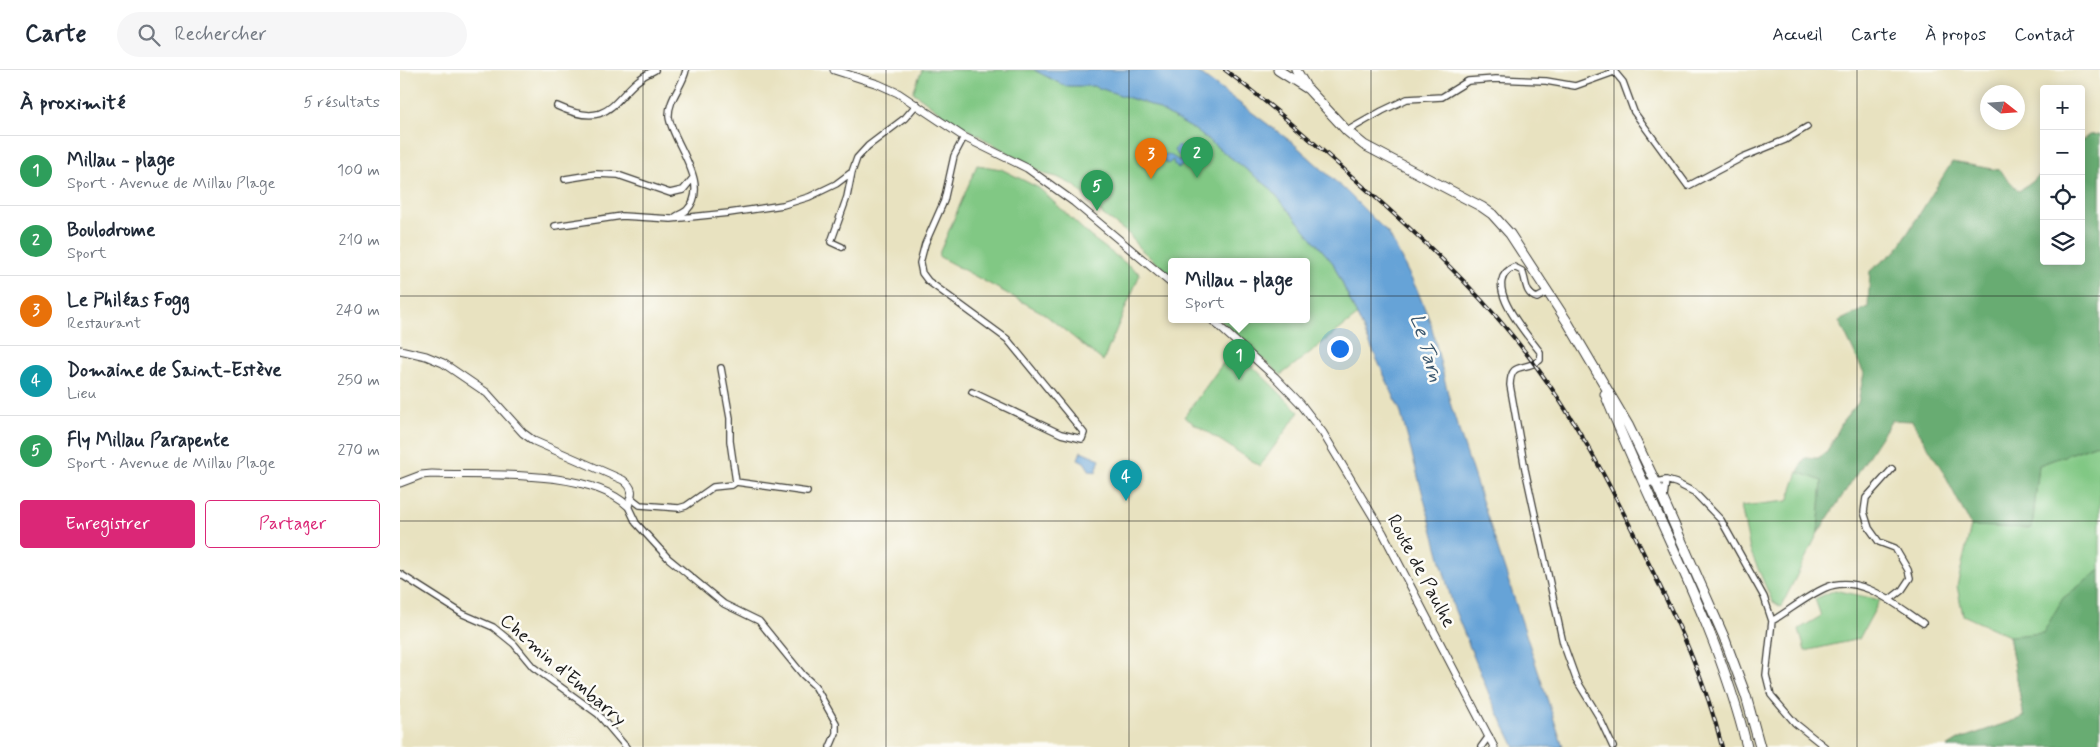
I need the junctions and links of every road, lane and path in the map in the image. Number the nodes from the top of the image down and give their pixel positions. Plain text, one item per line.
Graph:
1 (655, 70) edge
2 (686, 70) edge
3 (834, 70) edge
4 (1278, 70) edge
5 (1296, 70) edge
6 (1614, 71) edge
7 (1308, 90) junction
8 (917, 104) junction
9 (557, 106) dead end
10 (1807, 127) dead end
11 (1347, 131) junction
12 (964, 137) junction
13 (852, 172) junction
14 (693, 178) junction
15 (565, 179) dead end
16 (671, 219) junction
17 (555, 226) dead end
18 (842, 247) dead end
19 (1168, 281) edge
20 (1548, 292) junction
21 (1215, 323) edge
22 (400, 350) edge
23 (721, 368) dead end
24 (1600, 380) junction
25 (972, 392) dead end
26 (1892, 469) dead end
27 (1666, 480) junction
28 (1655, 481) junction
29 (736, 482) junction
30 (400, 483) edge
31 (1645, 484) junction
32 (807, 492) dead end
33 (631, 498) junction
34 (1664, 500) junction
35 (628, 506) junction
36 (400, 574) edge
37 (1889, 600) junction
38 (1772, 621) junction
39 (1924, 623) dead end
40 (1489, 736) junction
41 (626, 747) edge
42 (830, 747) edge
43 (1481, 747) edge
44 (1494, 747) edge
45 (1613, 747) edge
46 (1746, 747) edge
47 (1760, 747) edge
48 (1825, 747) edge

1 - 9 street
2 - 14 street
3 - 8 street
4 - 7 main road
5 - 7 main road
6 - 10 street
6 - 11 street
7 - 11 main road
8 - 12 street
8 - 13 street
11 - 20 main road
12 - 19 street
12 - 25 street
13 - 16 street
13 - 18 street
14 - 15 street
14 - 16 street
16 - 17 street
20 - 24 main road
20 - 45 street
21 - 40 street, Route de Paulhe
22 - 33 street
23 - 29 street
24 - 28 main road
24 - 31 main road
26 - 37 street
27 - 28 street
27 - 34 street
27 - 38 street
28 - 31 street
28 - 34 main road
29 - 32 street
29 - 33 street
30 - 35 street
31 - 46 main road
33 - 35 street
34 - 47 main road
35 - 42 street
36 - 41 street, Chemin d'Embarry
37 - 38 street
37 - 39 street
38 - 48 street
40 - 43 street
40 - 44 street, Route de Paulhe

